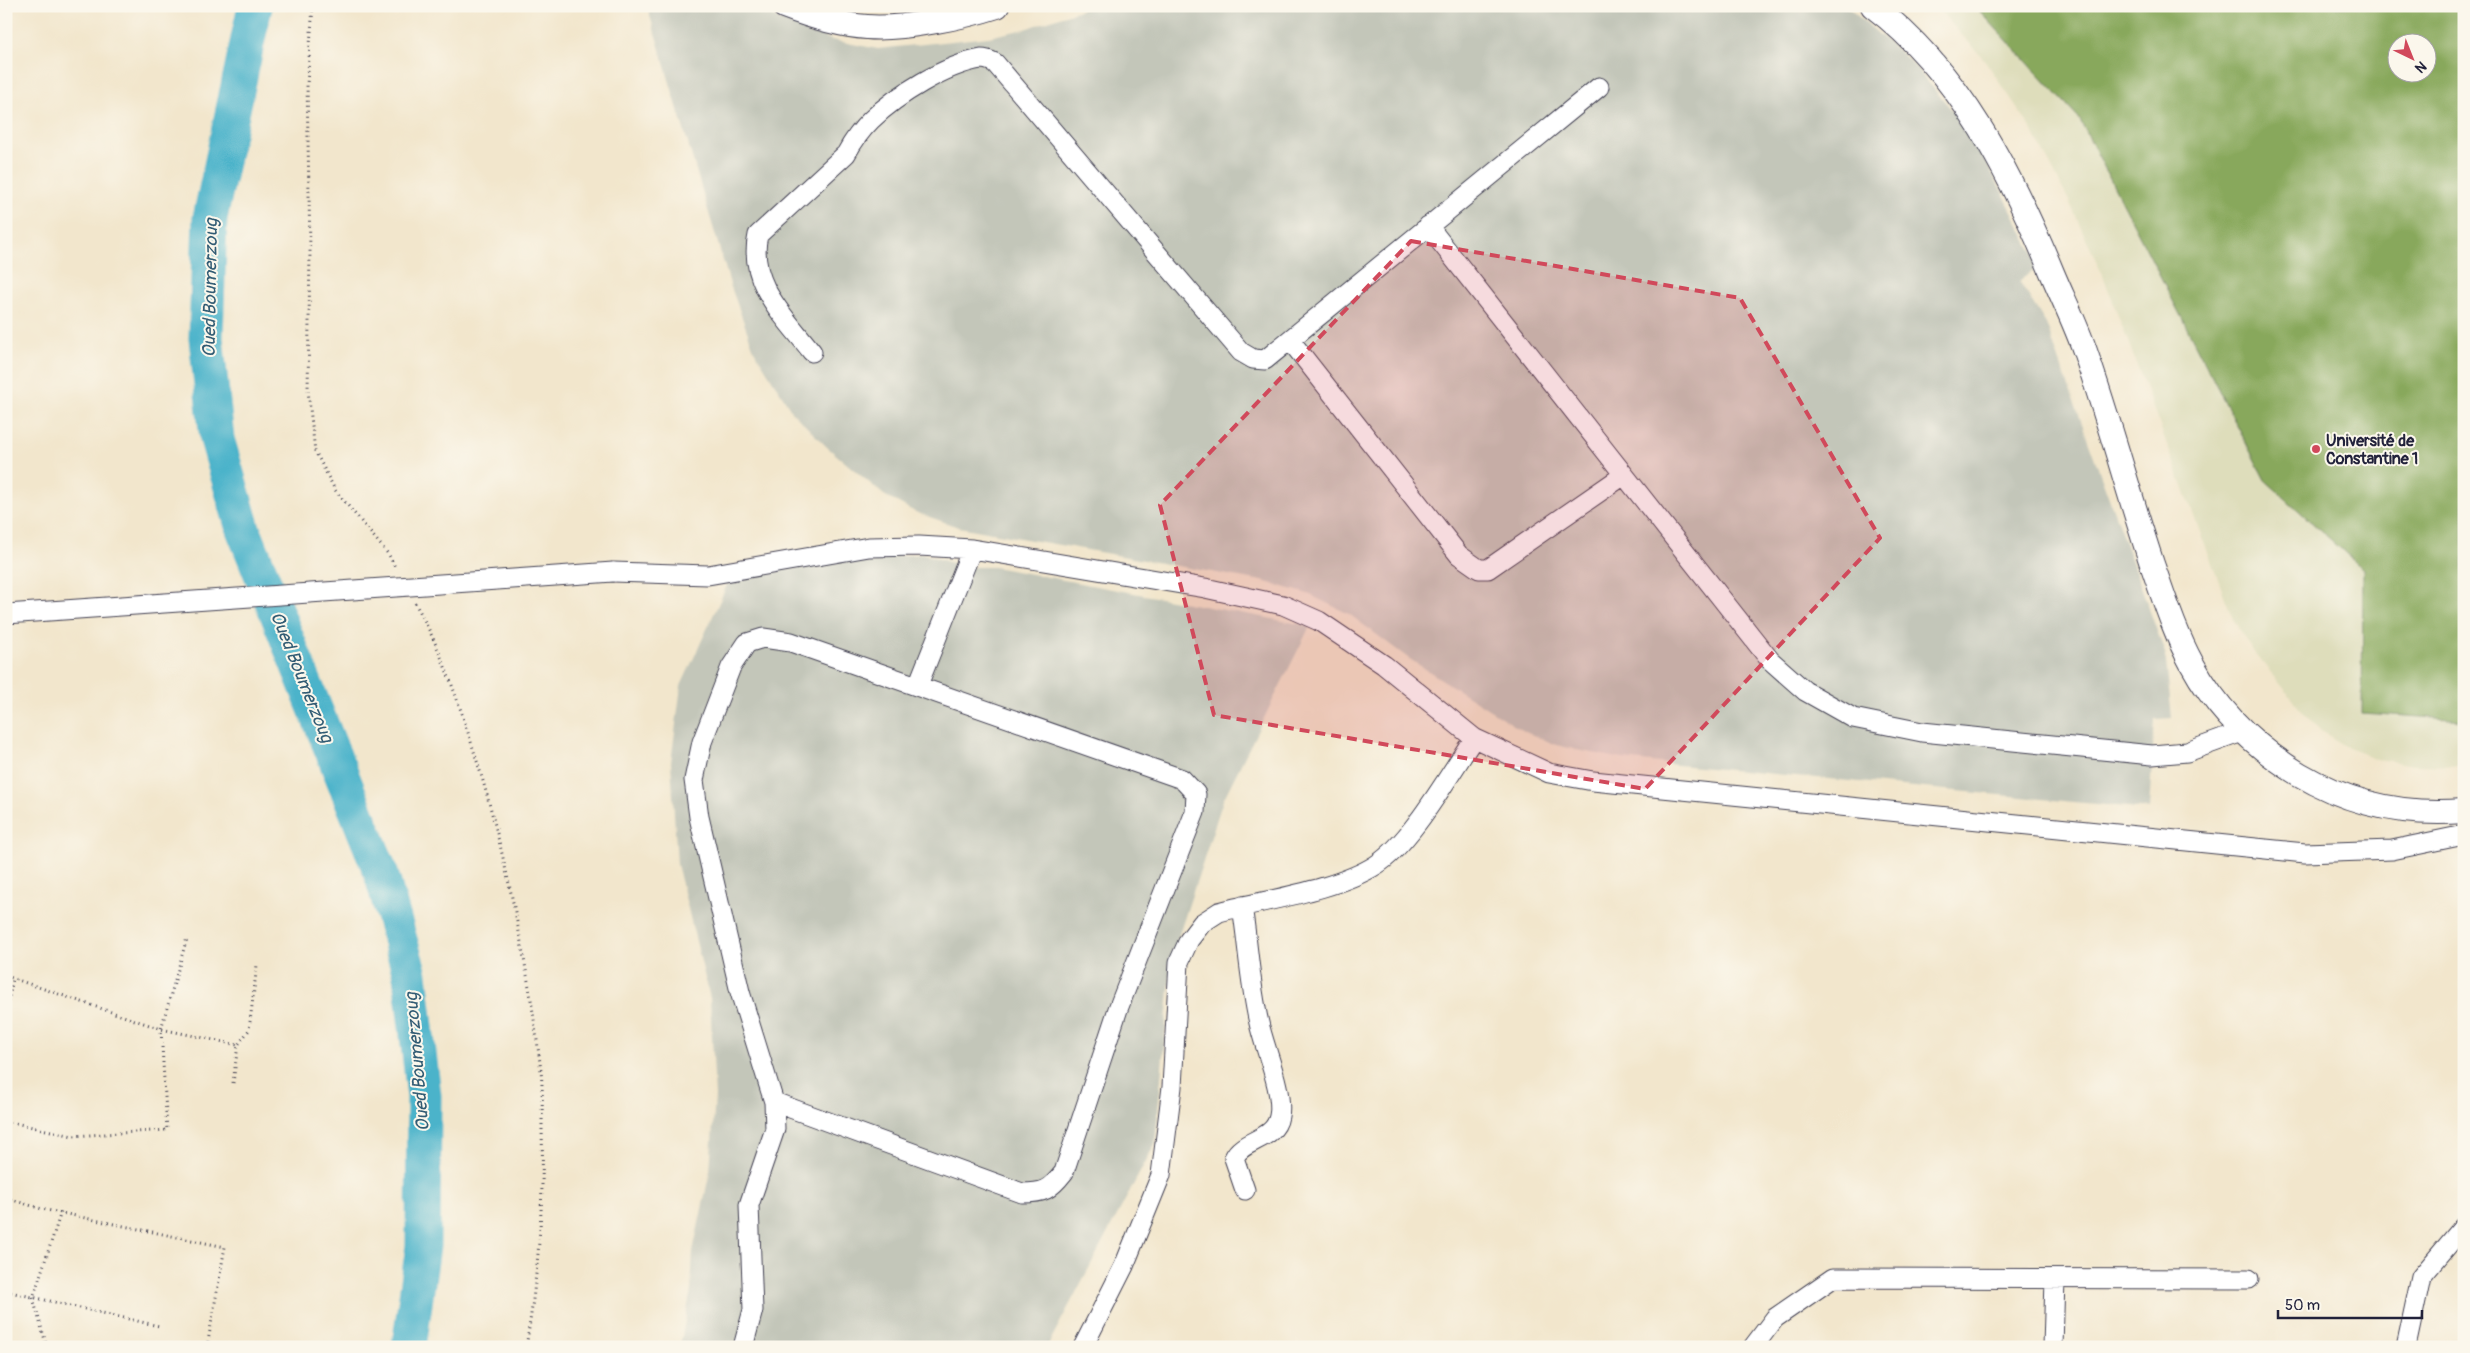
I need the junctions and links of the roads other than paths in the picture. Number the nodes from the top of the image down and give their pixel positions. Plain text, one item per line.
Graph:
1 (784, 6) edge
2 (997, 6) edge
3 (1872, 6) edge
4 (1599, 87) dead end
5 (1428, 226) junction
6 (1290, 340) junction
7 (812, 352) dead end
8 (1624, 475) junction
9 (972, 549) junction
10 (6, 614) edge
11 (918, 685) junction
12 (2242, 732) junction
13 (1474, 738) junction
14 (2464, 811) edge
15 (2464, 836) edge
16 (1242, 906) junction
17 (774, 1102) junction
18 (1245, 1190) dead end
19 (2464, 1226) edge
20 (2055, 1279) junction
21 (2249, 1280) dead end
22 (743, 1347) edge
23 (1083, 1347) edge
24 (1753, 1347) edge
25 (2053, 1347) edge
26 (2406, 1347) edge

1 - 2 main road
3 - 12 main road
4 - 5 street
5 - 6 street
5 - 8 street
6 - 7 street
6 - 8 street
8 - 12 street
9 - 10 street, bridge
9 - 11 street
9 - 13 street
11 - 17 street
11 - 17 street
12 - 14 main road
13 - 15 street
13 - 16 street
16 - 18 street
16 - 23 street
17 - 22 street
19 - 26 street
20 - 21 street
20 - 24 street
20 - 25 street

